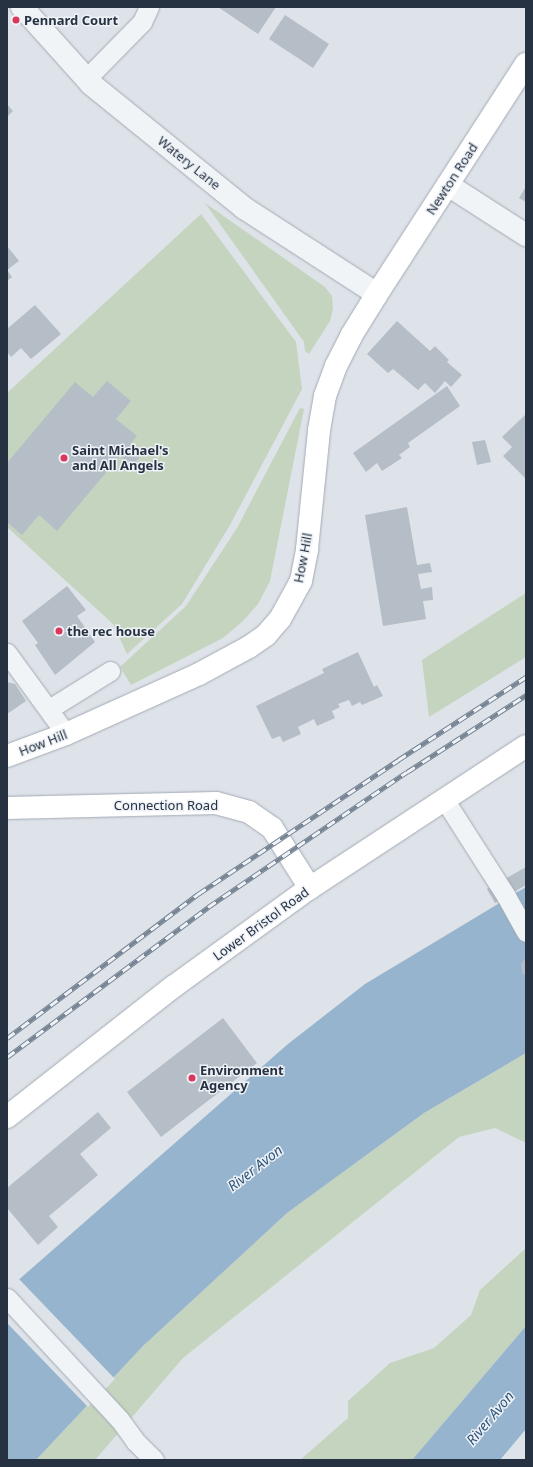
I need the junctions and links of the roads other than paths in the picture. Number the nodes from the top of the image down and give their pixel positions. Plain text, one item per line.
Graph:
1 (22, 7) edge
2 (149, 7) edge
3 (526, 64) edge
4 (86, 79) junction
5 (448, 185) junction
6 (526, 235) edge
7 (377, 294) junction
8 (7, 653) edge
9 (110, 671) dead end
10 (49, 709) junction
11 (66, 734) junction
12 (526, 746) edge
13 (7, 756) edge
14 (444, 799) junction
15 (7, 808) edge
16 (310, 888) junction
17 (526, 932) edge
18 (7, 1117) edge
19 (7, 1298) edge
20 (154, 1460) edge

1 - 4 street, Watery Lane
2 - 4 lane
3 - 5 main road, Newton Road
4 - 7 street, Watery Lane
5 - 6 street
5 - 7 main road, Newton Road
7 - 11 main road, How Hill
8 - 10 lane
9 - 10 lane
10 - 11 lane
11 - 13 main road, How Hill
12 - 14 main road, Lower Bristol Road
14 - 16 main road, Lower Bristol Road
14 - 17 lane
15 - 16 main road, Connection Road
16 - 18 main road, Lower Bristol Road
19 - 20 lane

